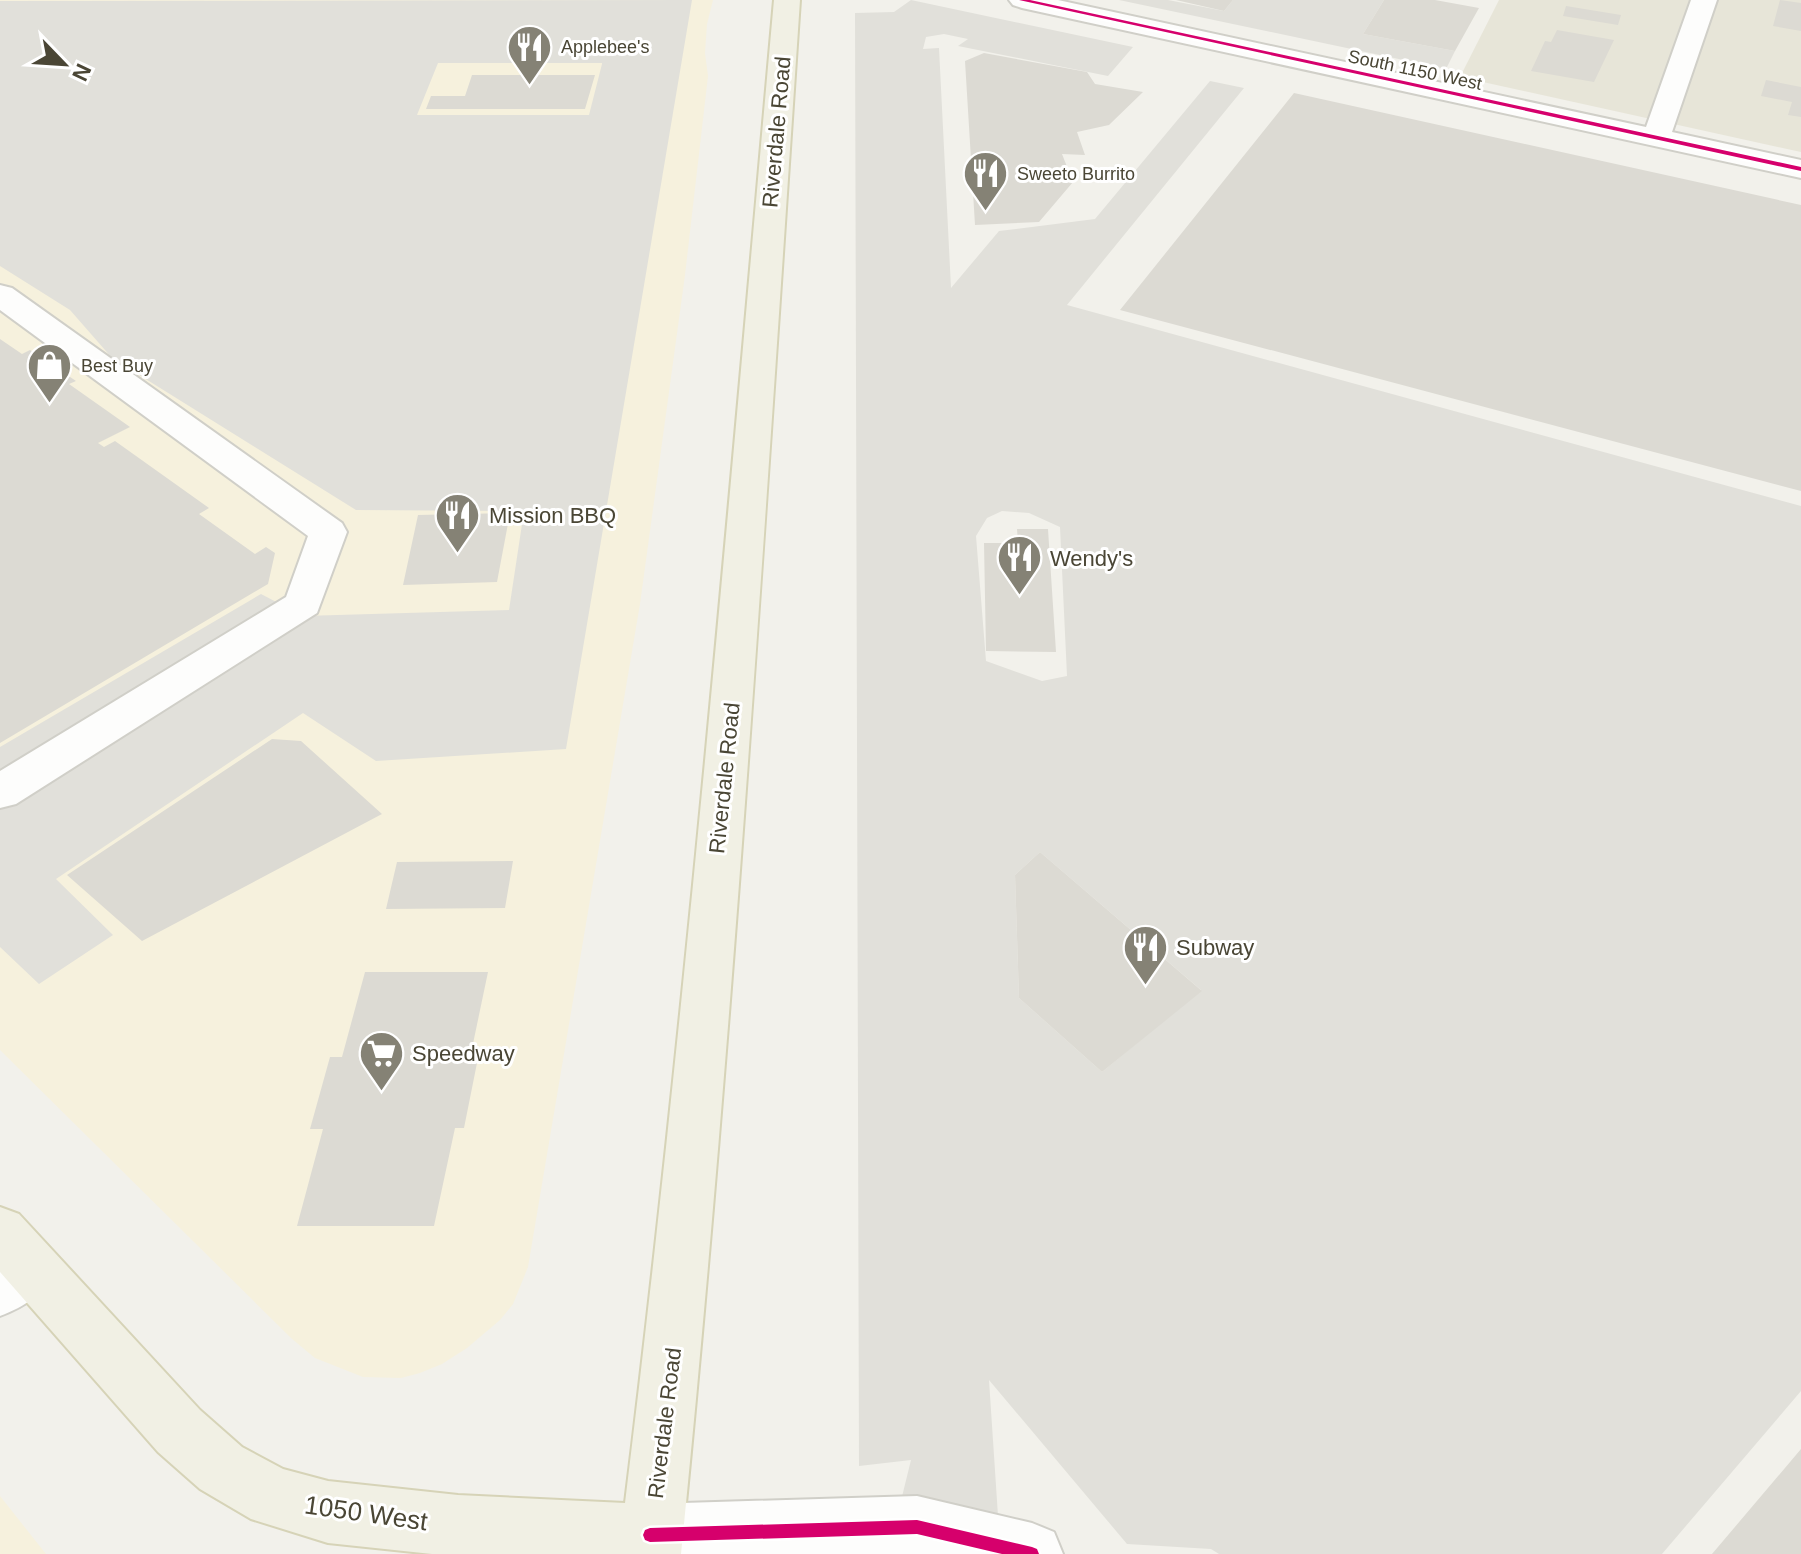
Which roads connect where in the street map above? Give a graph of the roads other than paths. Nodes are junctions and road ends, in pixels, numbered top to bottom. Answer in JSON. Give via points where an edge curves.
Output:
{"nodes":[{"id":1,"x":787,"y":0,"type":"edge"},
{"id":2,"x":1022,"y":0,"type":"edge"},
{"id":3,"x":1704,"y":0,"type":"edge"},
{"id":4,"x":1656,"y":138,"type":"junction"},
{"id":5,"x":1801,"y":169,"type":"edge"},
{"id":6,"x":0,"y":295,"type":"edge"},
{"id":7,"x":0,"y":792,"type":"edge"},
{"id":8,"x":10,"y":1263,"type":"edge"},
{"id":9,"x":650,"y":1544,"type":"edge"},
{"id":10,"x":1032,"y":1554,"type":"edge"}],
"edges":[{"from":1,"to":9,"type":"main road","name":"Riverdale Road","via":[[729,734],[678,1305]]},
{"from":2,"to":4,"type":"street","name":"South 1150 West"},
{"from":3,"to":4,"type":"street"},
{"from":4,"to":5,"type":"street","name":"South 1150 West"},
{"from":6,"to":7,"type":"street","via":[[328,532],[303,604]]},
{"from":8,"to":9,"type":"main road","name":"1050 West","via":[[179,1431],[221,1468],[273,1497],[328,1512]]},
{"from":9,"to":10,"type":"street","via":[[917,1527]]}]}
